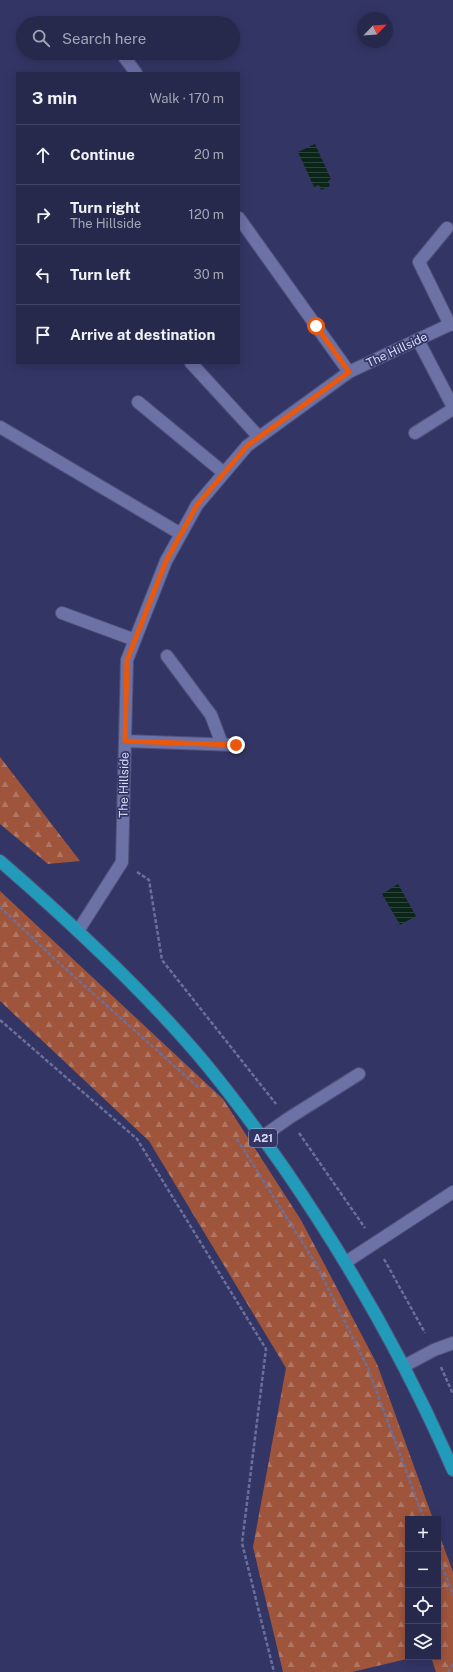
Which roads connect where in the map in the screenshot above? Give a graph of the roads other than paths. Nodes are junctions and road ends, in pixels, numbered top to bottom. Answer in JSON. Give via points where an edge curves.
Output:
{"nodes":[{"id":1,"x":126,"y":60,"type":"edge"},
{"id":2,"x":135,"y":72,"type":"edge"},
{"id":3,"x":240,"y":219,"type":"edge"},
{"id":4,"x":447,"y":228,"type":"dead end"},
{"id":5,"x":451,"y":324,"type":"edge"},
{"id":6,"x":418,"y":340,"type":"junction"},
{"id":7,"x":192,"y":364,"type":"edge"},
{"id":8,"x":349,"y":372,"type":"junction"},
{"id":9,"x":138,"y":402,"type":"dead end"},
{"id":10,"x":453,"y":408,"type":"edge"},
{"id":11,"x":0,"y":427,"type":"edge"},
{"id":12,"x":415,"y":433,"type":"dead end"},
{"id":13,"x":258,"y":437,"type":"junction"},
{"id":14,"x":224,"y":473,"type":"junction"},
{"id":15,"x":181,"y":534,"type":"junction"},
{"id":16,"x":62,"y":614,"type":"dead end"},
{"id":17,"x":135,"y":640,"type":"junction"},
{"id":18,"x":167,"y":656,"type":"dead end"},
{"id":19,"x":125,"y":741,"type":"junction"},
{"id":20,"x":222,"y":744,"type":"junction"},
{"id":21,"x":236,"y":745,"type":"dead end"},
{"id":22,"x":0,"y":861,"type":"edge"},
{"id":23,"x":78,"y":931,"type":"junction"},
{"id":24,"x":359,"y":1074,"type":"dead end"},
{"id":25,"x":262,"y":1137,"type":"junction"},
{"id":26,"x":453,"y":1192,"type":"edge"},
{"id":27,"x":346,"y":1262,"type":"junction"},
{"id":28,"x":453,"y":1343,"type":"edge"},
{"id":29,"x":404,"y":1366,"type":"junction"},
{"id":30,"x":453,"y":1470,"type":"edge"}],
"edges":[{"from":1,"to":2,"type":"street"},
{"from":3,"to":8,"type":"street"},
{"from":4,"to":5,"type":"street","via":[[419,262]]},
{"from":5,"to":6,"type":"street","name":"The Hillside"},
{"from":6,"to":8,"type":"street","name":"The Hillside"},
{"from":6,"to":10,"type":"street"},
{"from":7,"to":13,"type":"street"},
{"from":8,"to":13,"type":"street","name":"The Hillside"},
{"from":9,"to":14,"type":"street"},
{"from":10,"to":12,"type":"street"},
{"from":11,"to":15,"type":"street"},
{"from":13,"to":14,"type":"street","name":"The Hillside"},
{"from":14,"to":15,"type":"street","name":"The Hillside","via":[[197,505]]},
{"from":15,"to":17,"type":"street","name":"The Hillside","via":[[166,561]]},
{"from":16,"to":17,"type":"street"},
{"from":17,"to":19,"type":"street","name":"The Hillside","via":[[127,660]]},
{"from":18,"to":20,"type":"street","via":[[211,715]]},
{"from":19,"to":20,"type":"street"},
{"from":19,"to":23,"type":"street","name":"The Hillside","via":[[122,862]]},
{"from":20,"to":21,"type":"street"},
{"from":22,"to":23,"type":"highway","number":"A21"},
{"from":23,"to":25,"type":"highway","number":"A21","via":[[129,979],[194,1050]]},
{"from":24,"to":25,"type":"street"},
{"from":25,"to":27,"type":"highway","number":"A21"},
{"from":26,"to":27,"type":"street"},
{"from":27,"to":29,"type":"highway","number":"A21"},
{"from":28,"to":29,"type":"street"},
{"from":29,"to":30,"type":"highway","number":"A21"}]}
